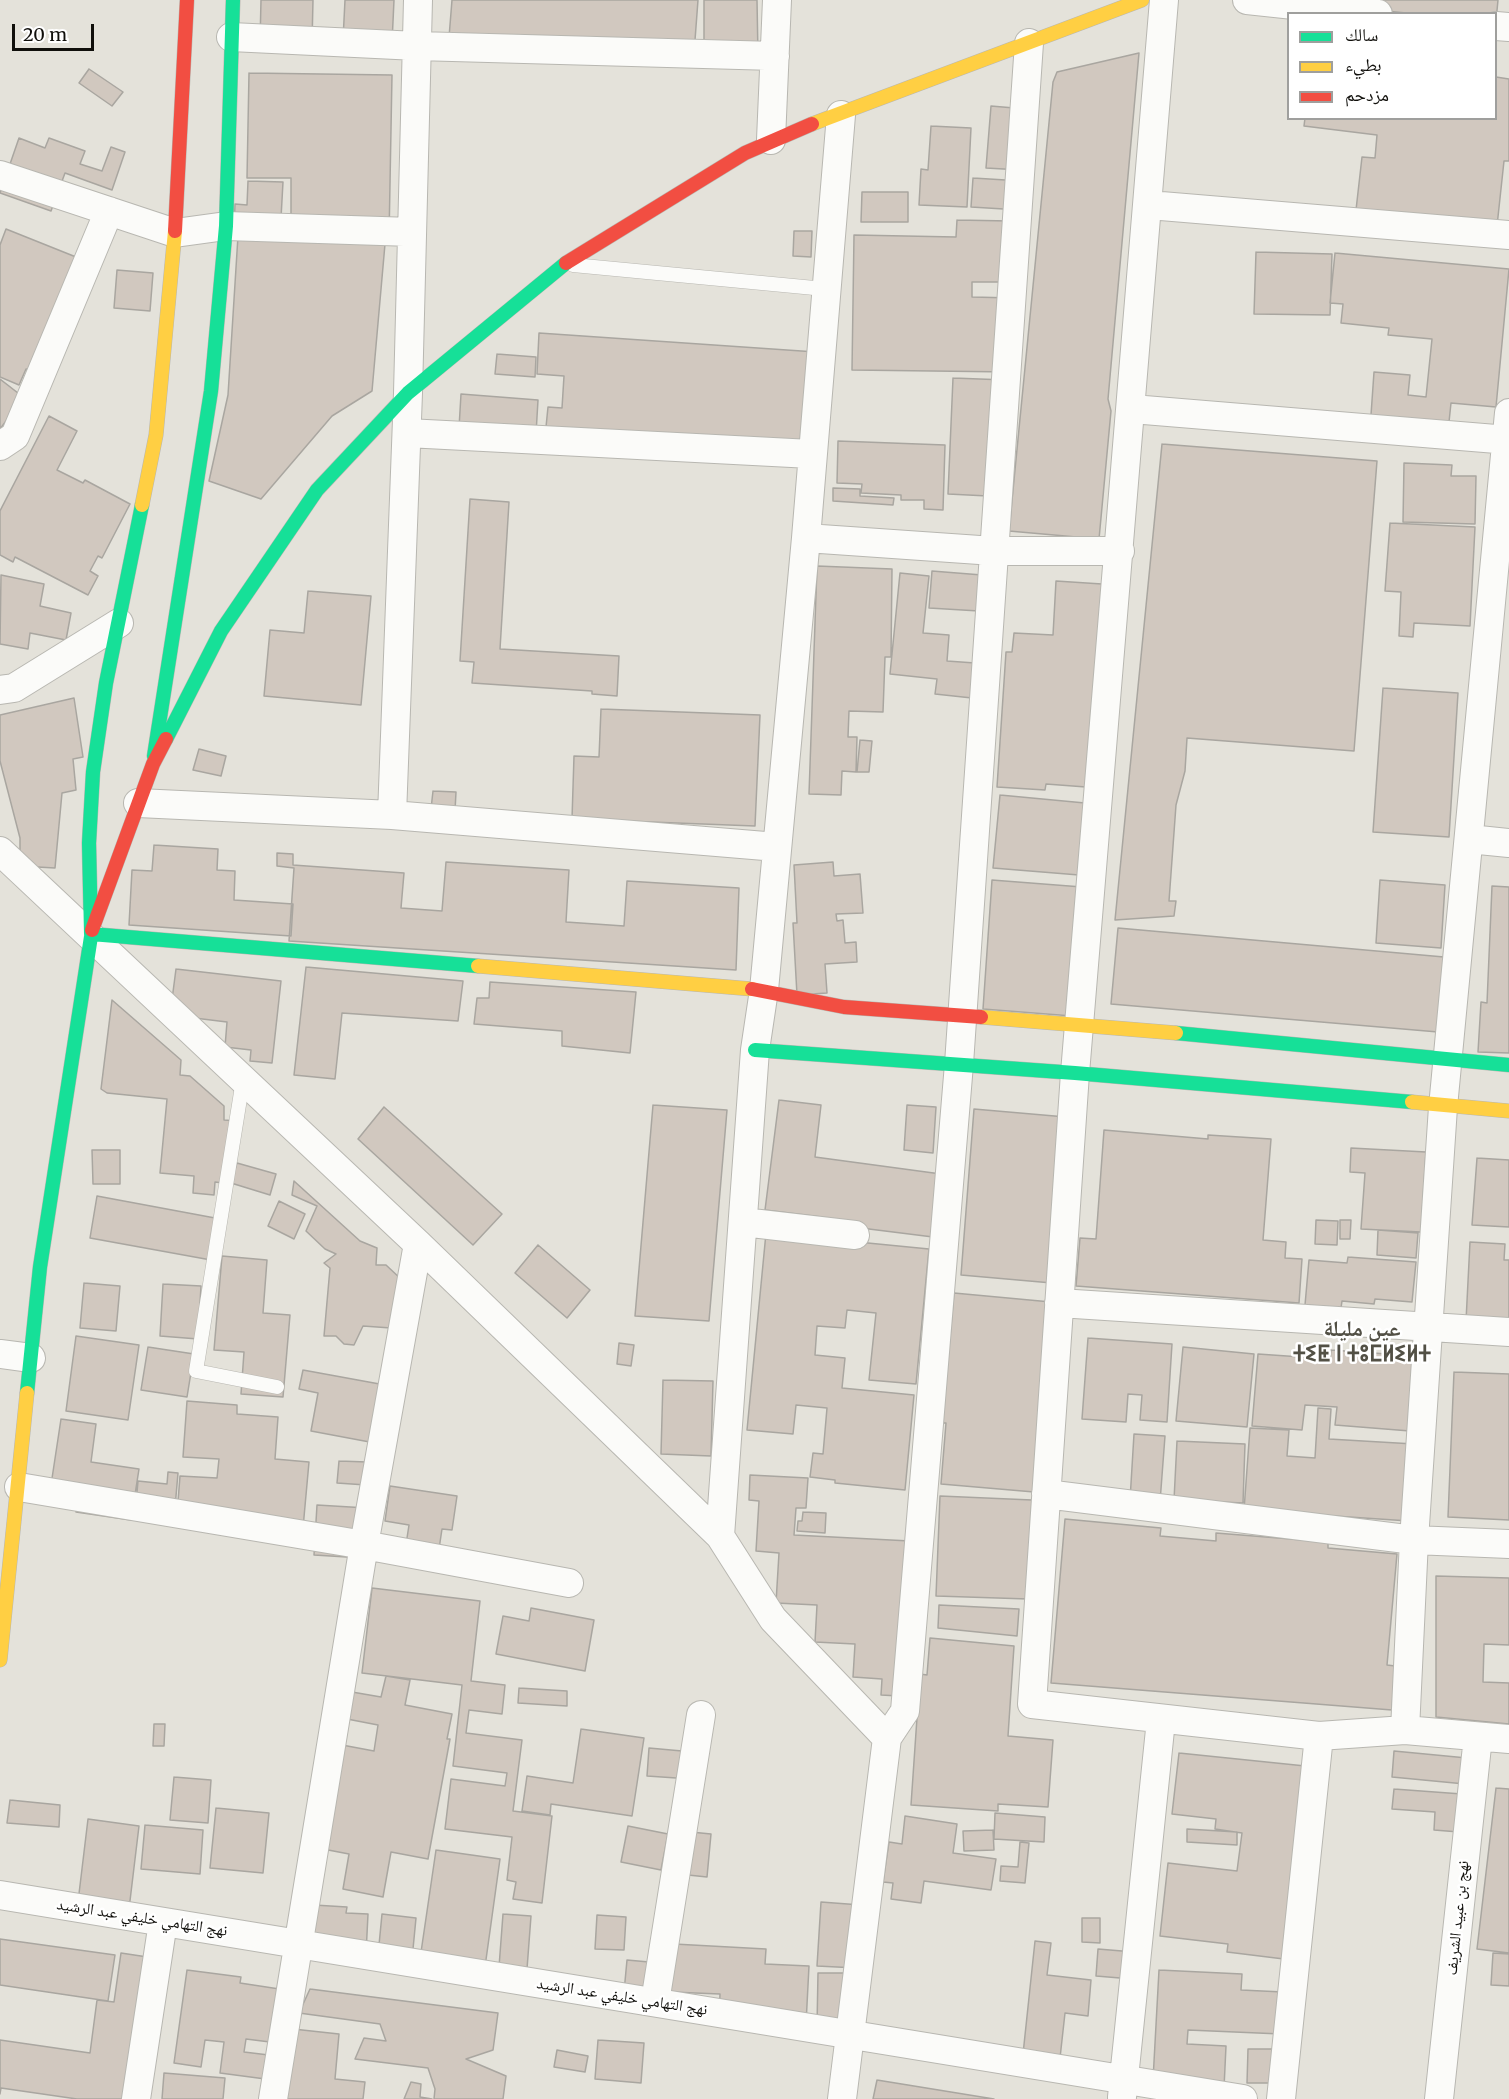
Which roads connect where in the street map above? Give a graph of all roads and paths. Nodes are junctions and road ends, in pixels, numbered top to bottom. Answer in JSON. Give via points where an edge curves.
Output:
{"nodes":[{"id":1,"x":187,"y":0,"type":"edge"},
{"id":2,"x":233,"y":0,"type":"edge"},
{"id":3,"x":418,"y":0,"type":"edge"},
{"id":4,"x":777,"y":0,"type":"edge"},
{"id":5,"x":1142,"y":0,"type":"edge"},
{"id":6,"x":1164,"y":0,"type":"edge"},
{"id":7,"x":1247,"y":0,"type":"edge"},
{"id":8,"x":1359,"y":12,"type":"edge"},
{"id":9,"x":231,"y":37,"type":"junction"},
{"id":10,"x":1029,"y":43,"type":"junction"},
{"id":11,"x":417,"y":46,"type":"junction"},
{"id":12,"x":775,"y":56,"type":"junction"},
{"id":13,"x":841,"y":115,"type":"junction"},
{"id":14,"x":771,"y":140,"type":"junction"},
{"id":15,"x":0,"y":175,"type":"edge"},
{"id":16,"x":1149,"y":205,"type":"junction"},
{"id":17,"x":109,"y":211,"type":"junction"},
{"id":18,"x":226,"y":226,"type":"junction"},
{"id":19,"x":412,"y":232,"type":"junction"},
{"id":20,"x":175,"y":233,"type":"junction"},
{"id":21,"x":1509,"y":235,"type":"edge"},
{"id":22,"x":565,"y":264,"type":"junction"},
{"id":23,"x":825,"y":289,"type":"junction"},
{"id":24,"x":408,"y":393,"type":"junction"},
{"id":25,"x":1132,"y":410,"type":"junction"},
{"id":26,"x":1508,"y":431,"type":"edge"},
{"id":27,"x":407,"y":433,"type":"junction"},
{"id":28,"x":0,"y":446,"type":"edge"},
{"id":29,"x":811,"y":454,"type":"junction"},
{"id":30,"x":806,"y":538,"type":"junction"},
{"id":31,"x":994,"y":550,"type":"junction"},
{"id":32,"x":1120,"y":551,"type":"junction"},
{"id":33,"x":118,"y":623,"type":"junction"},
{"id":34,"x":1498,"y":635,"type":"edge"},
{"id":35,"x":0,"y":690,"type":"edge"},
{"id":36,"x":153,"y":764,"type":"junction"},
{"id":37,"x":138,"y":803,"type":"junction"},
{"id":38,"x":392,"y":815,"type":"junction"},
{"id":39,"x":1468,"y":840,"type":"junction"},
{"id":40,"x":1509,"y":843,"type":"edge"},
{"id":41,"x":777,"y":848,"type":"junction"},
{"id":42,"x":0,"y":851,"type":"edge"},
{"id":43,"x":91,"y":934,"type":"junction"},
{"id":44,"x":764,"y":990,"type":"junction"},
{"id":45,"x":961,"y":1015,"type":"junction"},
{"id":46,"x":1080,"y":1024,"type":"junction"},
{"id":47,"x":755,"y":1050,"type":"junction"},
{"id":48,"x":1449,"y":1061,"type":"junction"},
{"id":49,"x":959,"y":1065,"type":"junction"},
{"id":50,"x":1509,"y":1065,"type":"edge"},
{"id":51,"x":1075,"y":1073,"type":"junction"},
{"id":52,"x":243,"y":1078,"type":"junction"},
{"id":53,"x":1443,"y":1107,"type":"junction"},
{"id":54,"x":1509,"y":1111,"type":"edge"},
{"id":55,"x":743,"y":1222,"type":"junction"},
{"id":56,"x":855,"y":1235,"type":"dead end"},
{"id":57,"x":418,"y":1244,"type":"junction"},
{"id":58,"x":1059,"y":1303,"type":"junction"},
{"id":59,"x":1426,"y":1328,"type":"junction"},
{"id":60,"x":1509,"y":1332,"type":"edge"},
{"id":61,"x":0,"y":1354,"type":"edge"},
{"id":62,"x":31,"y":1358,"type":"junction"},
{"id":63,"x":277,"y":1386,"type":"dead end"},
{"id":64,"x":19,"y":1487,"type":"junction"},
{"id":65,"x":1046,"y":1494,"type":"junction"},
{"id":66,"x":720,"y":1536,"type":"junction"},
{"id":67,"x":1414,"y":1540,"type":"junction"},
{"id":68,"x":1509,"y":1544,"type":"edge"},
{"id":69,"x":364,"y":1545,"type":"junction"},
{"id":70,"x":569,"y":1583,"type":"dead end"},
{"id":71,"x":0,"y":1660,"type":"edge"},
{"id":72,"x":700,"y":1715,"type":"dead end"},
{"id":73,"x":1161,"y":1720,"type":"junction"},
{"id":74,"x":1405,"y":1730,"type":"junction"},
{"id":75,"x":1318,"y":1736,"type":"junction"},
{"id":76,"x":1478,"y":1737,"type":"junction"},
{"id":77,"x":887,"y":1738,"type":"junction"},
{"id":78,"x":1509,"y":1739,"type":"edge"},
{"id":79,"x":0,"y":1895,"type":"edge"},
{"id":80,"x":163,"y":1922,"type":"junction"},
{"id":81,"x":299,"y":1944,"type":"junction"},
{"id":82,"x":655,"y":2002,"type":"junction"},
{"id":83,"x":849,"y":2034,"type":"junction"},
{"id":84,"x":1124,"y":2089,"type":"edge"},
{"id":85,"x":136,"y":2099,"type":"edge"},
{"id":86,"x":273,"y":2099,"type":"edge"},
{"id":87,"x":842,"y":2099,"type":"edge"},
{"id":88,"x":1243,"y":2099,"type":"edge"},
{"id":89,"x":1281,"y":2099,"type":"edge"},
{"id":90,"x":1439,"y":2099,"type":"edge"}],
"edges":[{"from":1,"to":20,"type":"street"},
{"from":2,"to":9,"type":"street"},
{"from":3,"to":11,"type":"street"},
{"from":4,"to":12,"type":"street"},
{"from":5,"to":10,"type":"street"},
{"from":6,"to":16,"type":"street"},
{"from":7,"to":8,"type":"street"},
{"from":9,"to":11,"type":"street"},
{"from":9,"to":18,"type":"street"},
{"from":10,"to":13,"type":"street"},
{"from":10,"to":31,"type":"street"},
{"from":11,"to":12,"type":"street"},
{"from":11,"to":19,"type":"street"},
{"from":12,"to":14,"type":"street"},
{"from":13,"to":14,"type":"street"},
{"from":13,"to":23,"type":"street"},
{"from":14,"to":22,"type":"street"},
{"from":15,"to":17,"type":"street"},
{"from":16,"to":21,"type":"street"},
{"from":16,"to":25,"type":"street"},
{"from":17,"to":20,"type":"street"},
{"from":17,"to":28,"type":"street","via":[[15,436]]},
{"from":18,"to":19,"type":"street"},
{"from":18,"to":20,"type":"street"},
{"from":18,"to":36,"type":"street","via":[[211,391]]},
{"from":19,"to":24,"type":"street"},
{"from":20,"to":33,"type":"street","via":[[156,435]]},
{"from":22,"to":23,"type":"lane"},
{"from":22,"to":24,"type":"street"},
{"from":23,"to":29,"type":"street"},
{"from":24,"to":27,"type":"street"},
{"from":24,"to":36,"type":"street","via":[[317,490],[221,631]]},
{"from":25,"to":26,"type":"street"},
{"from":25,"to":32,"type":"street"},
{"from":26,"to":34,"type":"street"},
{"from":27,"to":29,"type":"street"},
{"from":27,"to":38,"type":"street"},
{"from":29,"to":30,"type":"street"},
{"from":30,"to":31,"type":"street"},
{"from":30,"to":41,"type":"street"},
{"from":31,"to":32,"type":"street"},
{"from":31,"to":45,"type":"street"},
{"from":32,"to":46,"type":"street"},
{"from":33,"to":35,"type":"street","via":[[14,688]]},
{"from":33,"to":43,"type":"street","via":[[93,772],[88,843]]},
{"from":34,"to":39,"type":"street"},
{"from":36,"to":37,"type":"street"},
{"from":37,"to":38,"type":"street"},
{"from":37,"to":43,"type":"street"},
{"from":38,"to":41,"type":"street"},
{"from":39,"to":40,"type":"street"},
{"from":39,"to":48,"type":"street"},
{"from":41,"to":44,"type":"street"},
{"from":42,"to":43,"type":"street"},
{"from":43,"to":44,"type":"street"},
{"from":43,"to":52,"type":"street"},
{"from":43,"to":62,"type":"street","via":[[40,1267]]},
{"from":44,"to":45,"type":"street","via":[[844,1006]]},
{"from":44,"to":47,"type":"street"},
{"from":45,"to":46,"type":"street"},
{"from":45,"to":49,"type":"street"},
{"from":46,"to":48,"type":"street"},
{"from":46,"to":51,"type":"street"},
{"from":47,"to":49,"type":"street"},
{"from":47,"to":55,"type":"street"},
{"from":48,"to":50,"type":"street"},
{"from":48,"to":53,"type":"street"},
{"from":49,"to":51,"type":"street"},
{"from":49,"to":77,"type":"street","via":[[905,1711]]},
{"from":51,"to":53,"type":"street"},
{"from":51,"to":58,"type":"street"},
{"from":52,"to":57,"type":"street"},
{"from":52,"to":63,"type":"lane","via":[[196,1371]]},
{"from":53,"to":54,"type":"street"},
{"from":53,"to":59,"type":"street"},
{"from":55,"to":56,"type":"street"},
{"from":55,"to":66,"type":"street"},
{"from":57,"to":66,"type":"street"},
{"from":57,"to":69,"type":"street"},
{"from":58,"to":59,"type":"street"},
{"from":58,"to":65,"type":"street"},
{"from":59,"to":60,"type":"street"},
{"from":59,"to":67,"type":"street"},
{"from":61,"to":62,"type":"street"},
{"from":62,"to":64,"type":"street"},
{"from":64,"to":69,"type":"street"},
{"from":64,"to":71,"type":"street"},
{"from":65,"to":67,"type":"street"},
{"from":65,"to":73,"type":"street","via":[[1032,1704]]},
{"from":66,"to":77,"type":"street","via":[[773,1619]]},
{"from":67,"to":68,"type":"street"},
{"from":67,"to":74,"type":"street"},
{"from":69,"to":70,"type":"street"},
{"from":69,"to":81,"type":"street"},
{"from":72,"to":82,"type":"street"},
{"from":73,"to":75,"type":"street"},
{"from":73,"to":84,"type":"street"},
{"from":74,"to":75,"type":"street"},
{"from":74,"to":76,"type":"street"},
{"from":75,"to":89,"type":"street"},
{"from":76,"to":78,"type":"street"},
{"from":76,"to":90,"type":"street","name":"نهج بن عبيد الشريف"},
{"from":77,"to":83,"type":"street"},
{"from":79,"to":80,"type":"street","name":"نهج التهامي خليفي عبد الرشيد"},
{"from":80,"to":81,"type":"street","name":"نهج التهامي خليفي عبد الرشيد"},
{"from":80,"to":85,"type":"street"},
{"from":81,"to":82,"type":"street","name":"نهج التهامي خليفي عبد الرشيد"},
{"from":81,"to":86,"type":"street"},
{"from":82,"to":83,"type":"street","name":"نهج التهامي خليفي عبد الرشيد"},
{"from":83,"to":84,"type":"street","name":"نهج التهامي خليفي عبد الرشيد"},
{"from":83,"to":87,"type":"street"},
{"from":84,"to":88,"type":"street","name":"نهج التهامي خليفي عبد الرشيد"}]}
